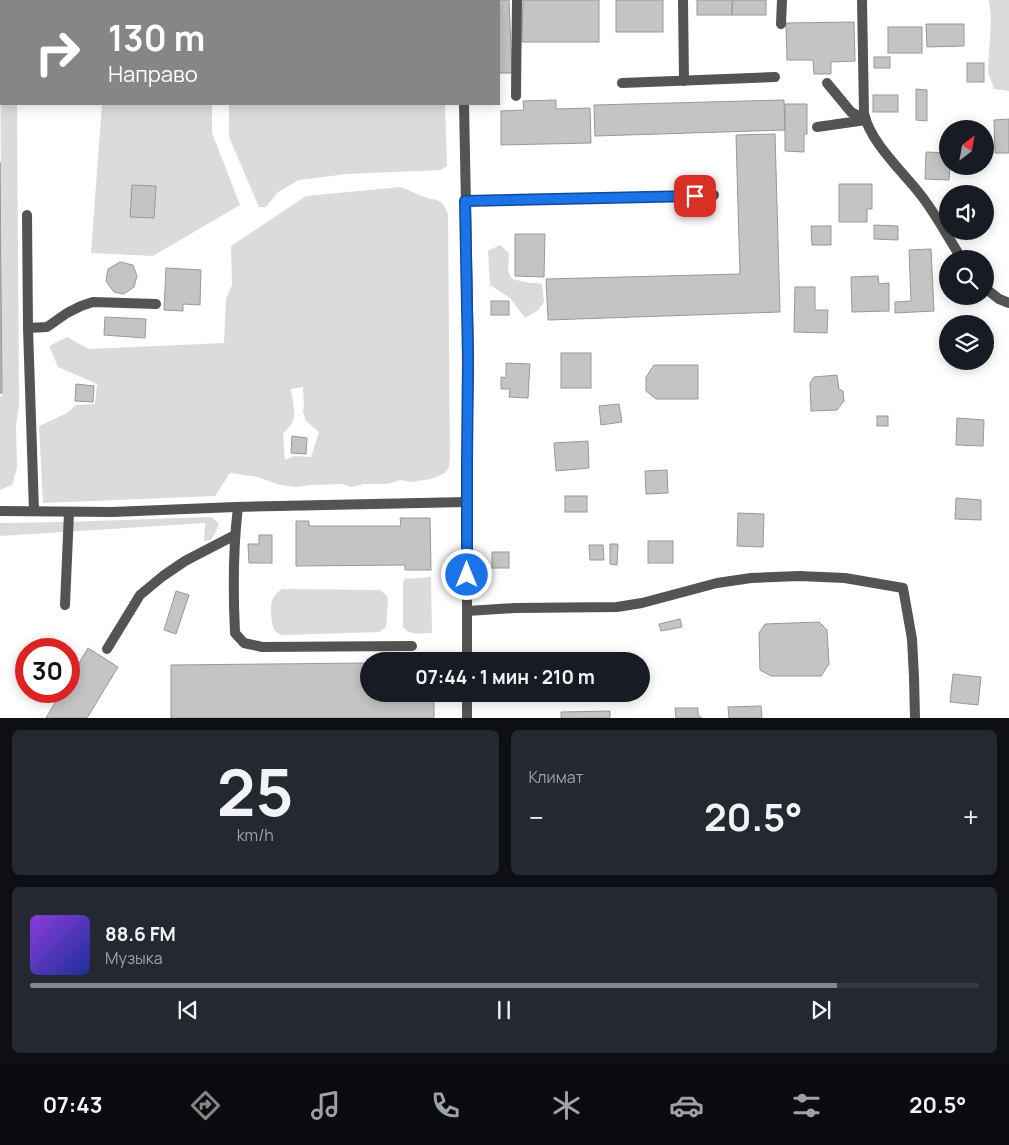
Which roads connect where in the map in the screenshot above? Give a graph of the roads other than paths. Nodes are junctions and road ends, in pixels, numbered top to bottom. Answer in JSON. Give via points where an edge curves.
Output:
{"nodes":[{"id":1,"x":516,"y":0,"type":"edge"},
{"id":2,"x":684,"y":0,"type":"edge"},
{"id":3,"x":782,"y":0,"type":"edge"},
{"id":4,"x":862,"y":0,"type":"edge"},
{"id":5,"x":781,"y":24,"type":"dead end"},
{"id":6,"x":776,"y":77,"type":"dead end"},
{"id":7,"x":684,"y":81,"type":"junction"},
{"id":8,"x":622,"y":83,"type":"dead end"},
{"id":9,"x":827,"y":83,"type":"dead end"},
{"id":10,"x":516,"y":96,"type":"dead end"},
{"id":11,"x":464,"y":105,"type":"edge"},
{"id":12,"x":866,"y":120,"type":"junction"},
{"id":13,"x":817,"y":127,"type":"dead end"},
{"id":14,"x":714,"y":196,"type":"dead end"},
{"id":15,"x":465,"y":201,"type":"junction"},
{"id":16,"x":27,"y":215,"type":"dead end"},
{"id":17,"x":956,"y":250,"type":"edge"},
{"id":18,"x":994,"y":295,"type":"edge"},
{"id":19,"x":1009,"y":303,"type":"edge"},
{"id":20,"x":156,"y":304,"type":"dead end"},
{"id":21,"x":28,"y":328,"type":"junction"},
{"id":22,"x":467,"y":502,"type":"junction"},
{"id":23,"x":238,"y":507,"type":"junction"},
{"id":24,"x":0,"y":511,"type":"edge"},
{"id":25,"x":34,"y":511,"type":"junction"},
{"id":26,"x":68,"y":512,"type":"junction"},
{"id":27,"x":235,"y":535,"type":"junction"},
{"id":28,"x":65,"y":605,"type":"dead end"},
{"id":29,"x":466,"y":611,"type":"junction"},
{"id":30,"x":412,"y":646,"type":"dead end"},
{"id":31,"x":107,"y":649,"type":"dead end"},
{"id":32,"x":467,"y":652,"type":"edge"},
{"id":33,"x":467,"y":702,"type":"edge"},
{"id":34,"x":467,"y":718,"type":"edge"},
{"id":35,"x":915,"y":718,"type":"edge"}],
"edges":[{"from":1,"to":10,"type":"street"},
{"from":2,"to":7,"type":"street"},
{"from":3,"to":5,"type":"street"},
{"from":4,"to":12,"type":"street"},
{"from":6,"to":7,"type":"street"},
{"from":7,"to":8,"type":"street"},
{"from":9,"to":12,"type":"street","via":[[852,112]]},
{"from":11,"to":15,"type":"street"},
{"from":12,"to":13,"type":"street"},
{"from":12,"to":17,"type":"street","via":[[886,154],[921,196]]},
{"from":14,"to":15,"type":"street"},
{"from":15,"to":22,"type":"street"},
{"from":16,"to":21,"type":"street"},
{"from":18,"to":19,"type":"street"},
{"from":20,"to":21,"type":"street","via":[[93,302],[67,313],[47,327]]},
{"from":21,"to":25,"type":"street"},
{"from":22,"to":23,"type":"street"},
{"from":22,"to":29,"type":"street"},
{"from":23,"to":26,"type":"street"},
{"from":23,"to":27,"type":"street"},
{"from":24,"to":25,"type":"street"},
{"from":25,"to":26,"type":"street"},
{"from":26,"to":28,"type":"street"},
{"from":27,"to":30,"type":"street","via":[[235,632],[244,643],[262,648]]},
{"from":27,"to":31,"type":"street","via":[[185,561],[140,595]]},
{"from":29,"to":32,"type":"street"},
{"from":29,"to":35,"type":"street","via":[[617,607],[751,578],[845,578],[903,588],[912,639]]},
{"from":33,"to":34,"type":"street"}]}
